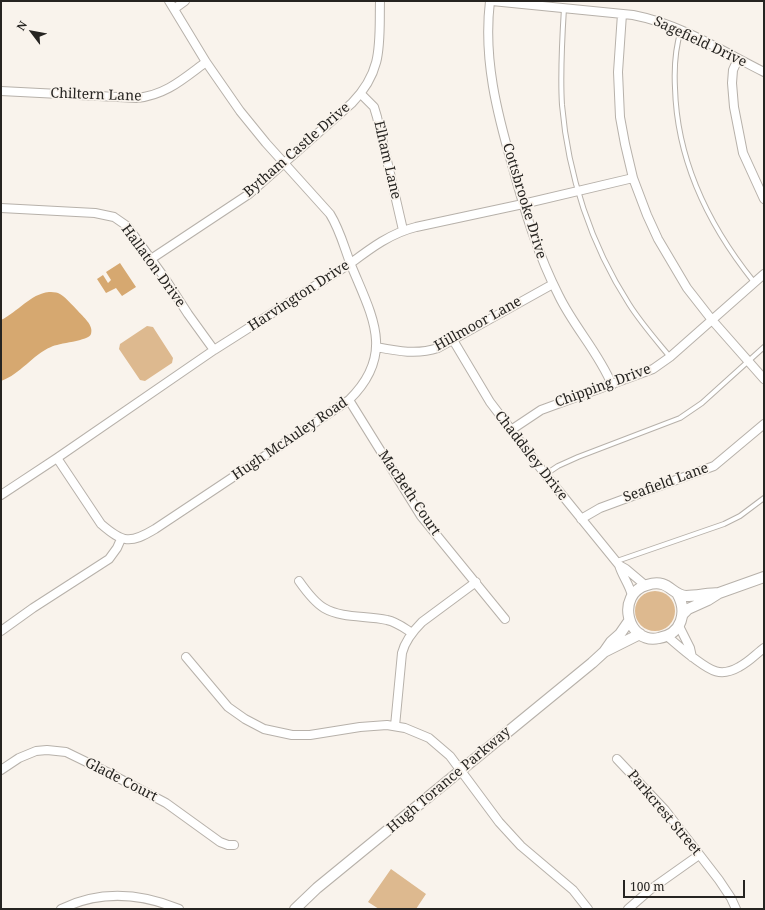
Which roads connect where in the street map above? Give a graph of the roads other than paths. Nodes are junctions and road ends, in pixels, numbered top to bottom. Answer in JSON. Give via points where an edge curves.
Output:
{"nodes":[{"id":1,"x":169,"y":1,"type":"edge"},
{"id":2,"x":185,"y":1,"type":"edge"},
{"id":3,"x":380,"y":1,"type":"edge"},
{"id":4,"x":491,"y":1,"type":"edge"},
{"id":5,"x":564,"y":8,"type":"junction"},
{"id":6,"x":174,"y":9,"type":"junction"},
{"id":7,"x":622,"y":14,"type":"junction"},
{"id":8,"x":681,"y":30,"type":"junction"},
{"id":9,"x":738,"y":59,"type":"junction"},
{"id":10,"x":206,"y":62,"type":"junction"},
{"id":11,"x":764,"y":72,"type":"edge"},
{"id":12,"x":1,"y":91,"type":"edge"},
{"id":13,"x":361,"y":94,"type":"junction"},
{"id":14,"x":284,"y":162,"type":"junction"},
{"id":15,"x":633,"y":178,"type":"junction"},
{"id":16,"x":578,"y":191,"type":"junction"},
{"id":17,"x":764,"y":199,"type":"edge"},
{"id":18,"x":523,"y":204,"type":"junction"},
{"id":19,"x":1,"y":208,"type":"edge"},
{"id":20,"x":403,"y":230,"type":"junction"},
{"id":21,"x":151,"y":259,"type":"junction"},
{"id":22,"x":351,"y":263,"type":"junction"},
{"id":23,"x":764,"y":274,"type":"edge"},
{"id":24,"x":754,"y":282,"type":"junction"},
{"id":25,"x":553,"y":284,"type":"junction"},
{"id":26,"x":712,"y":320,"type":"junction"},
{"id":27,"x":453,"y":340,"type":"junction"},
{"id":28,"x":376,"y":347,"type":"junction"},
{"id":29,"x":764,"y":347,"type":"edge"},
{"id":30,"x":214,"y":350,"type":"junction"},
{"id":31,"x":670,"y":357,"type":"junction"},
{"id":32,"x":748,"y":361,"type":"junction"},
{"id":33,"x":764,"y":379,"type":"edge"},
{"id":34,"x":612,"y":385,"type":"junction"},
{"id":35,"x":349,"y":400,"type":"junction"},
{"id":36,"x":764,"y":424,"type":"edge"},
{"id":37,"x":511,"y":430,"type":"junction"},
{"id":38,"x":57,"y":458,"type":"junction"},
{"id":39,"x":545,"y":474,"type":"junction"},
{"id":40,"x":1,"y":495,"type":"edge"},
{"id":41,"x":764,"y":498,"type":"edge"},
{"id":42,"x":581,"y":519,"type":"junction"},
{"id":43,"x":121,"y":538,"type":"junction"},
{"id":44,"x":618,"y":564,"type":"junction"},
{"id":45,"x":764,"y":577,"type":"edge"},
{"id":46,"x":299,"y":581,"type":"dead end"},
{"id":47,"x":476,"y":582,"type":"junction"},
{"id":48,"x":645,"y":585,"type":"junction"},
{"id":49,"x":677,"y":593,"type":"junction"},
{"id":50,"x":719,"y":593,"type":"junction"},
{"id":51,"x":632,"y":596,"type":"junction"},
{"id":52,"x":683,"y":614,"type":"junction"},
{"id":53,"x":505,"y":618,"type":"dead end"},
{"id":54,"x":630,"y":622,"type":"junction"},
{"id":55,"x":679,"y":626,"type":"junction"},
{"id":56,"x":1,"y":631,"type":"edge"},
{"id":57,"x":412,"y":634,"type":"junction"},
{"id":58,"x":640,"y":634,"type":"junction"},
{"id":59,"x":667,"y":636,"type":"junction"},
{"id":60,"x":764,"y":648,"type":"edge"},
{"id":61,"x":604,"y":652,"type":"junction"},
{"id":62,"x":186,"y":657,"type":"dead end"},
{"id":63,"x":692,"y":657,"type":"junction"},
{"id":64,"x":395,"y":726,"type":"junction"},
{"id":65,"x":617,"y":759,"type":"dead end"},
{"id":66,"x":1,"y":770,"type":"edge"},
{"id":67,"x":461,"y":770,"type":"junction"},
{"id":68,"x":234,"y":845,"type":"dead end"},
{"id":69,"x":699,"y":855,"type":"junction"},
{"id":70,"x":163,"y":906,"type":"edge"},
{"id":71,"x":61,"y":909,"type":"edge"},
{"id":72,"x":179,"y":909,"type":"edge"},
{"id":73,"x":295,"y":909,"type":"edge"},
{"id":74,"x":588,"y":909,"type":"edge"},
{"id":75,"x":628,"y":909,"type":"edge"},
{"id":76,"x":736,"y":909,"type":"edge"}],
"edges":[{"from":1,"to":6,"type":"street","name":"Hugh McAuley Road"},
{"from":2,"to":6,"type":"street"},
{"from":3,"to":13,"type":"street","name":"Bytham Castle Drive","via":[[378,58],[368,85]]},
{"from":4,"to":5,"type":"street","name":"Sagefield Drive"},
{"from":4,"to":18,"type":"street","name":"Cottsbrooke Drive","via":[[488,32],[491,75],[504,138]]},
{"from":5,"to":7,"type":"street","name":"Sagefield Drive"},
{"from":5,"to":16,"type":"lane","via":[[562,104],[570,161]]},
{"from":6,"to":10,"type":"street","name":"Hugh McAuley Road"},
{"from":7,"to":8,"type":"street","name":"Sagefield Drive","via":[[651,18]]},
{"from":7,"to":15,"type":"street","via":[[618,58],[620,117]]},
{"from":8,"to":9,"type":"street","name":"Sagefield Drive"},
{"from":8,"to":24,"type":"lane","via":[[674,74],[675,105],[684,152],[699,195],[712,221]]},
{"from":9,"to":11,"type":"street","name":"Sagefield Drive"},
{"from":9,"to":17,"type":"street","via":[[733,70],[734,107],[743,153]]},
{"from":10,"to":12,"type":"street","name":"Chiltern Lane","via":[[170,88],[150,97]]},
{"from":10,"to":14,"type":"street","name":"Hugh McAuley Road","via":[[240,111]]},
{"from":13,"to":14,"type":"street","name":"Bytham Castle Drive"},
{"from":13,"to":20,"type":"street","name":"Elham Lane","via":[[374,107],[377,116]]},
{"from":14,"to":21,"type":"street","name":"Bytham Castle Drive","via":[[249,194]]},
{"from":14,"to":22,"type":"street","name":"Hugh McAuley Road","via":[[330,214]]},
{"from":15,"to":16,"type":"street","name":"Harvington Drive"},
{"from":15,"to":26,"type":"street","via":[[658,239],[687,288]]},
{"from":16,"to":18,"type":"street","name":"Harvington Drive"},
{"from":16,"to":31,"type":"lane","via":[[590,226],[629,304]]},
{"from":18,"to":20,"type":"street","name":"Harvington Drive"},
{"from":18,"to":25,"type":"street","name":"Cottsbrooke Drive"},
{"from":19,"to":21,"type":"street","name":"Hallaton Drive","via":[[80,212],[114,217],[127,226]]},
{"from":20,"to":22,"type":"street","name":"Harvington Drive","via":[[372,247]]},
{"from":21,"to":30,"type":"street","name":"Hallaton Drive"},
{"from":22,"to":28,"type":"street","name":"Hugh McAuley Road","via":[[375,328]]},
{"from":22,"to":30,"type":"street","name":"Harvington Drive"},
{"from":23,"to":24,"type":"street","name":"Chipping Drive"},
{"from":24,"to":26,"type":"street","name":"Chipping Drive"},
{"from":25,"to":27,"type":"street","name":"Hillmoor Lane"},
{"from":25,"to":34,"type":"street","name":"Cottsbrooke Drive","via":[[567,312],[604,366]]},
{"from":26,"to":31,"type":"street","name":"Chipping Drive"},
{"from":26,"to":32,"type":"street"},
{"from":27,"to":28,"type":"street","name":"Hillmoor Lane","via":[[428,352],[395,351]]},
{"from":27,"to":37,"type":"street","name":"Chaddsley Drive","via":[[490,402]]},
{"from":28,"to":35,"type":"street","name":"Hugh McAuley Road","via":[[367,378]]},
{"from":29,"to":32,"type":"lane"},
{"from":30,"to":38,"type":"street","name":"Harvington Drive"},
{"from":31,"to":34,"type":"street","name":"Chipping Drive","via":[[653,370]]},
{"from":32,"to":33,"type":"street"},
{"from":32,"to":39,"type":"lane","via":[[702,403],[680,418],[578,456]]},
{"from":34,"to":37,"type":"street","name":"Chipping Drive","via":[[541,410]]},
{"from":35,"to":43,"type":"street","name":"Hugh McAuley Road","via":[[148,532],[133,540]]},
{"from":35,"to":47,"type":"street","name":"MacBeth Court","via":[[421,516]]},
{"from":36,"to":42,"type":"street","name":"Seafield Lane","via":[[714,466],[600,508]]},
{"from":37,"to":39,"type":"street","name":"Chaddsley Drive"},
{"from":38,"to":40,"type":"street","name":"Harvington Drive"},
{"from":38,"to":43,"type":"street","via":[[101,524]]},
{"from":39,"to":42,"type":"street","name":"Chaddsley Drive"},
{"from":41,"to":44,"type":"lane","via":[[740,516],[724,524]]},
{"from":42,"to":44,"type":"street","name":"Chaddsley Drive"},
{"from":43,"to":56,"type":"street","via":[[108,559]]},
{"from":44,"to":48,"type":"street","name":"Chaddsley Drive"},
{"from":44,"to":51,"type":"street","name":"Chaddsley Drive"},
{"from":45,"to":50,"type":"street"},
{"from":46,"to":57,"type":"street","via":[[314,600],[326,609],[336,613],[389,620]]},
{"from":47,"to":53,"type":"street","name":"MacBeth Court"},
{"from":47,"to":57,"type":"street","via":[[431,615]]},
{"from":48,"to":49,"type":"street","via":[[662,584]]},
{"from":48,"to":51,"type":"street"},
{"from":49,"to":50,"type":"street","via":[[685,596]]},
{"from":49,"to":52,"type":"street","via":[[683,606]]},
{"from":50,"to":52,"type":"street"},
{"from":51,"to":54,"type":"street","via":[[628,609]]},
{"from":52,"to":55,"type":"street"},
{"from":54,"to":58,"type":"street"},
{"from":54,"to":61,"type":"street","name":"Hugh Torance Parkway"},
{"from":55,"to":59,"type":"street"},
{"from":55,"to":63,"type":"street"},
{"from":57,"to":64,"type":"street","via":[[402,653]]},
{"from":58,"to":59,"type":"street","via":[[653,638]]},
{"from":58,"to":61,"type":"street","name":"Hugh Torance Parkway"},
{"from":59,"to":63,"type":"street"},
{"from":60,"to":63,"type":"street","via":[[746,663],[726,672],[708,668]]},
{"from":61,"to":67,"type":"street","name":"Hugh Torance Parkway"},
{"from":62,"to":64,"type":"street","via":[[228,707],[245,720],[264,729],[292,735],[310,735],[372,725]]},
{"from":64,"to":67,"type":"street","via":[[429,738],[450,756]]},
{"from":65,"to":69,"type":"street","name":"Parkcrest Street","via":[[665,810]]},
{"from":66,"to":68,"type":"street","name":"Glade Court","via":[[36,751],[66,752],[166,803],[220,842]]},
{"from":67,"to":73,"type":"street","name":"Hugh Torance Parkway"},
{"from":67,"to":74,"type":"street","via":[[499,822],[521,846],[573,890]]},
{"from":69,"to":75,"type":"street"},
{"from":69,"to":76,"type":"street","name":"Parkcrest Street","via":[[731,898]]},
{"from":70,"to":71,"type":"street","via":[[138,897],[113,896],[81,901]]},
{"from":70,"to":72,"type":"street"}]}
